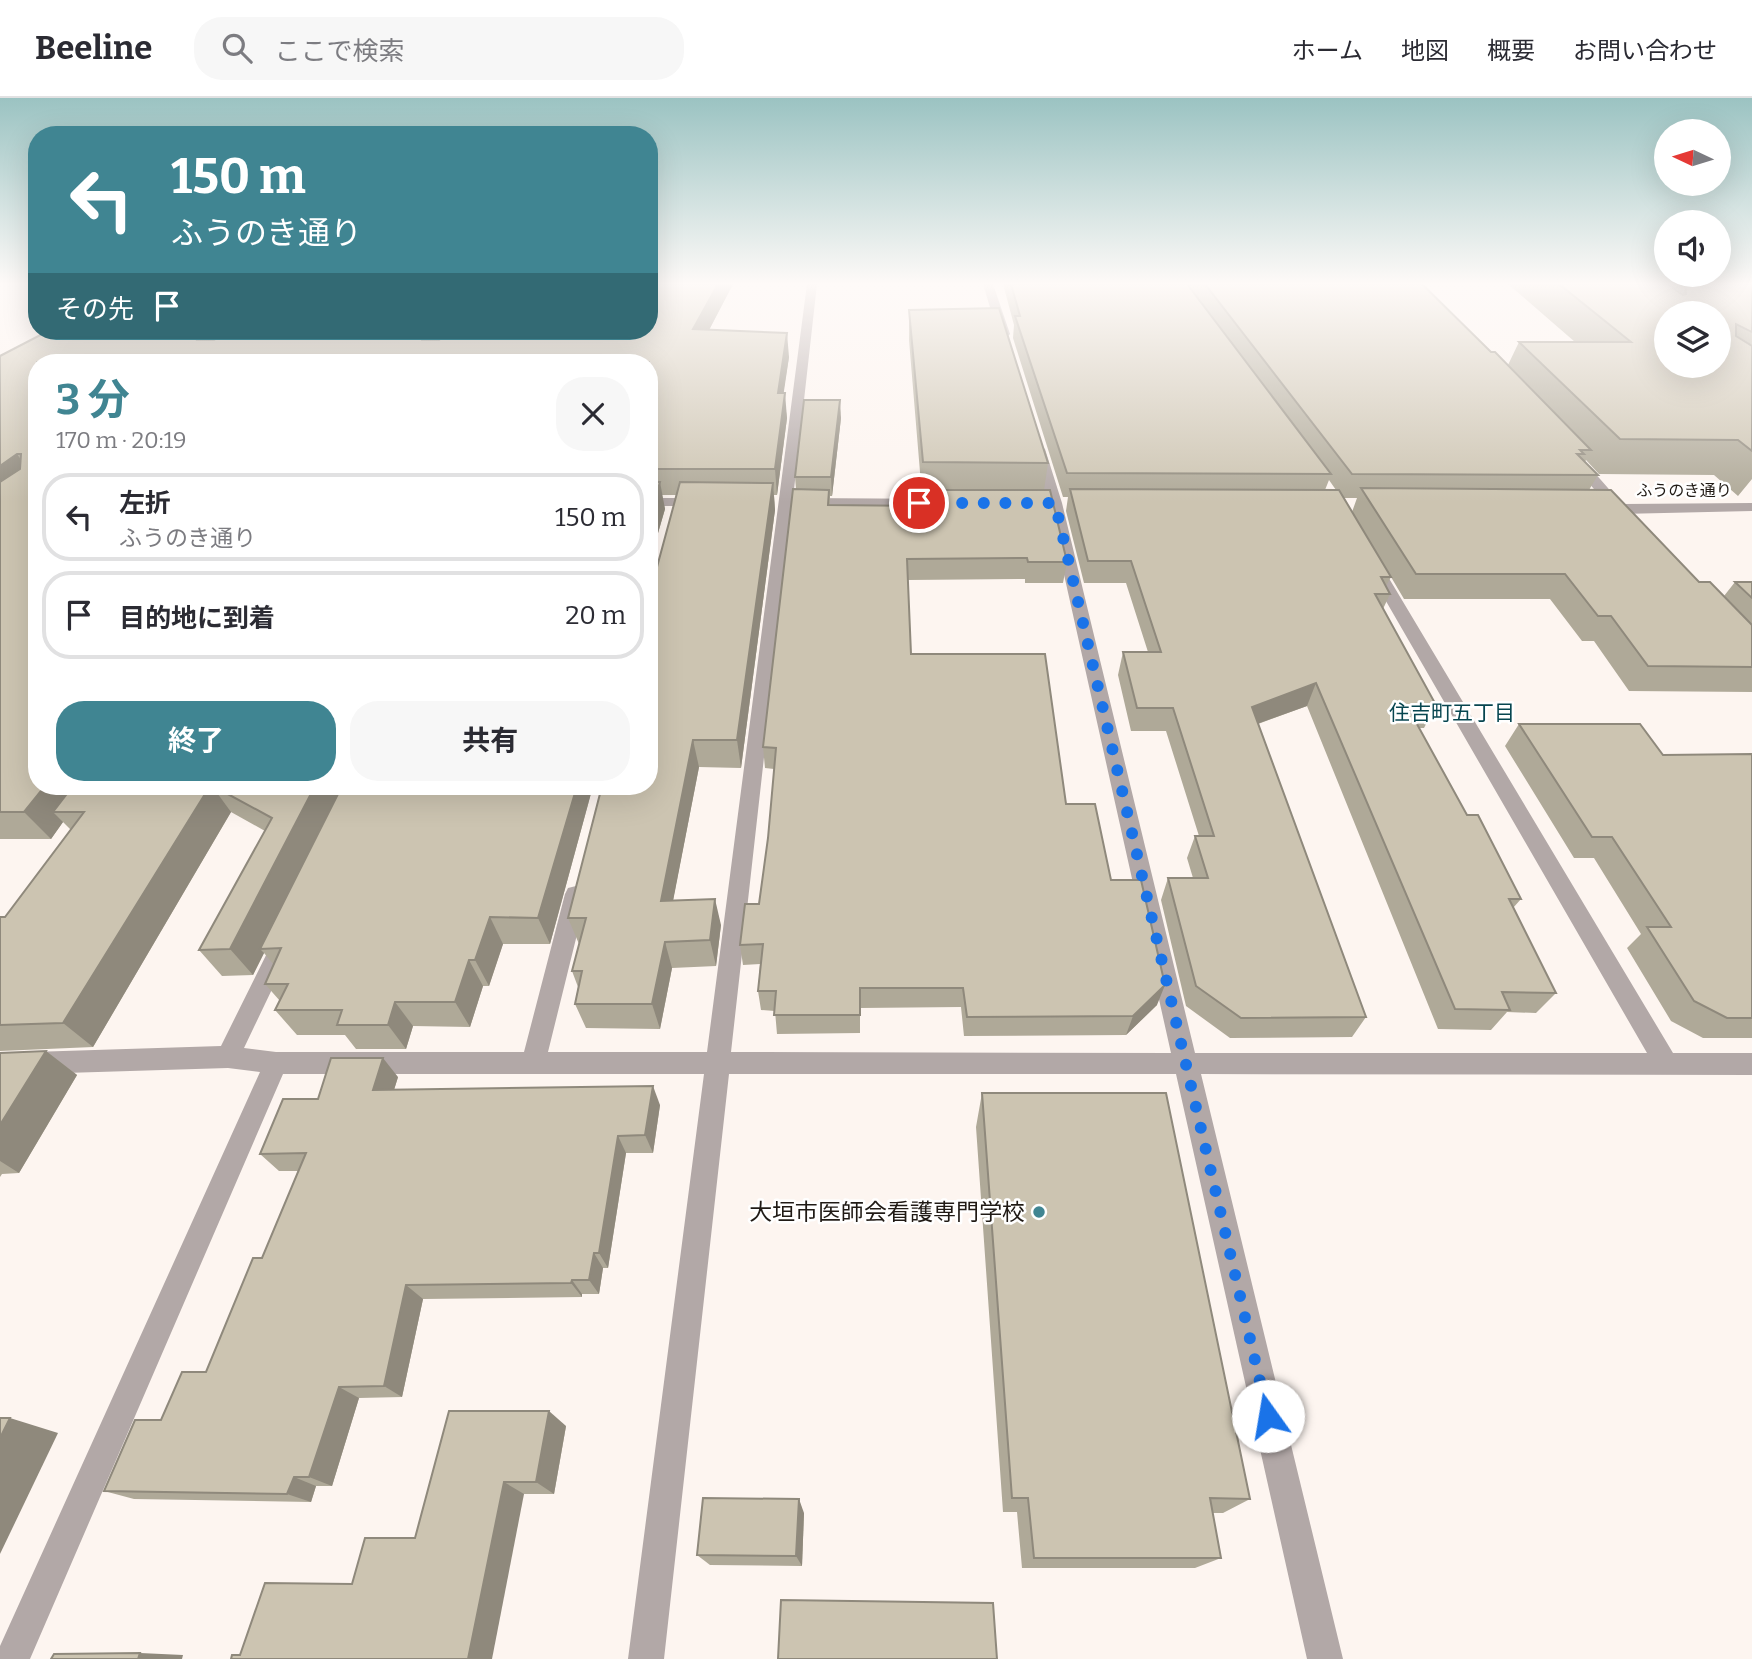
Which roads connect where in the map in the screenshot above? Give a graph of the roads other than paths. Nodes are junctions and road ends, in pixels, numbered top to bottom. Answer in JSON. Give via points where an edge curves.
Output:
{"nodes":[{"id":1,"x":800,"y":357,"type":"edge"},
{"id":2,"x":1035,"y":436,"type":"edge"},
{"id":3,"x":1566,"y":449,"type":"edge"},
{"id":4,"x":658,"y":502,"type":"edge"},
{"id":5,"x":676,"y":502,"type":"junction"},
{"id":6,"x":716,"y":502,"type":"edge"},
{"id":7,"x":777,"y":502,"type":"junction"},
{"id":8,"x":974,"y":503,"type":"edge"},
{"id":9,"x":1752,"y":507,"type":"edge"},
{"id":10,"x":1579,"y":508,"type":"edge"},
{"id":11,"x":1619,"y":508,"type":"junction"},
{"id":12,"x":671,"y":519,"type":"edge"},
{"id":13,"x":1627,"y":525,"type":"edge"},
{"id":14,"x":1369,"y":558,"type":"edge"},
{"id":15,"x":580,"y":878,"type":"edge"},
{"id":16,"x":293,"y":921,"type":"edge"},
{"id":17,"x":228,"y":1056,"type":"junction"},
{"id":18,"x":717,"y":1061,"type":"junction"},
{"id":19,"x":534,"y":1062,"type":"junction"},
{"id":20,"x":276,"y":1063,"type":"junction"},
{"id":21,"x":1666,"y":1063,"type":"junction"},
{"id":22,"x":0,"y":1064,"type":"edge"},
{"id":23,"x":1752,"y":1064,"type":"edge"},
{"id":24,"x":1187,"y":1065,"type":"junction"},
{"id":25,"x":12,"y":1659,"type":"edge"},
{"id":26,"x":646,"y":1659,"type":"edge"},
{"id":27,"x":1325,"y":1659,"type":"edge"}],
"edges":[{"from":1,"to":7,"type":"street"},
{"from":2,"to":24,"type":"street","via":[[1055,503]]},
{"from":3,"to":11,"type":"street"},
{"from":4,"to":5,"type":"street"},
{"from":5,"to":6,"type":"street"},
{"from":5,"to":12,"type":"street"},
{"from":7,"to":8,"type":"street"},
{"from":7,"to":18,"type":"street"},
{"from":9,"to":11,"type":"street","name":"ふうのき通り"},
{"from":10,"to":11,"type":"street","name":"ふうのき通り"},
{"from":11,"to":13,"type":"street"},
{"from":14,"to":21,"type":"street"},
{"from":15,"to":19,"type":"street"},
{"from":16,"to":17,"type":"street"},
{"from":17,"to":20,"type":"street"},
{"from":17,"to":22,"type":"street"},
{"from":18,"to":19,"type":"street"},
{"from":18,"to":24,"type":"street"},
{"from":18,"to":26,"type":"street"},
{"from":19,"to":20,"type":"street"},
{"from":20,"to":25,"type":"street"},
{"from":21,"to":23,"type":"street"},
{"from":21,"to":24,"type":"street"},
{"from":24,"to":27,"type":"street"}]}
